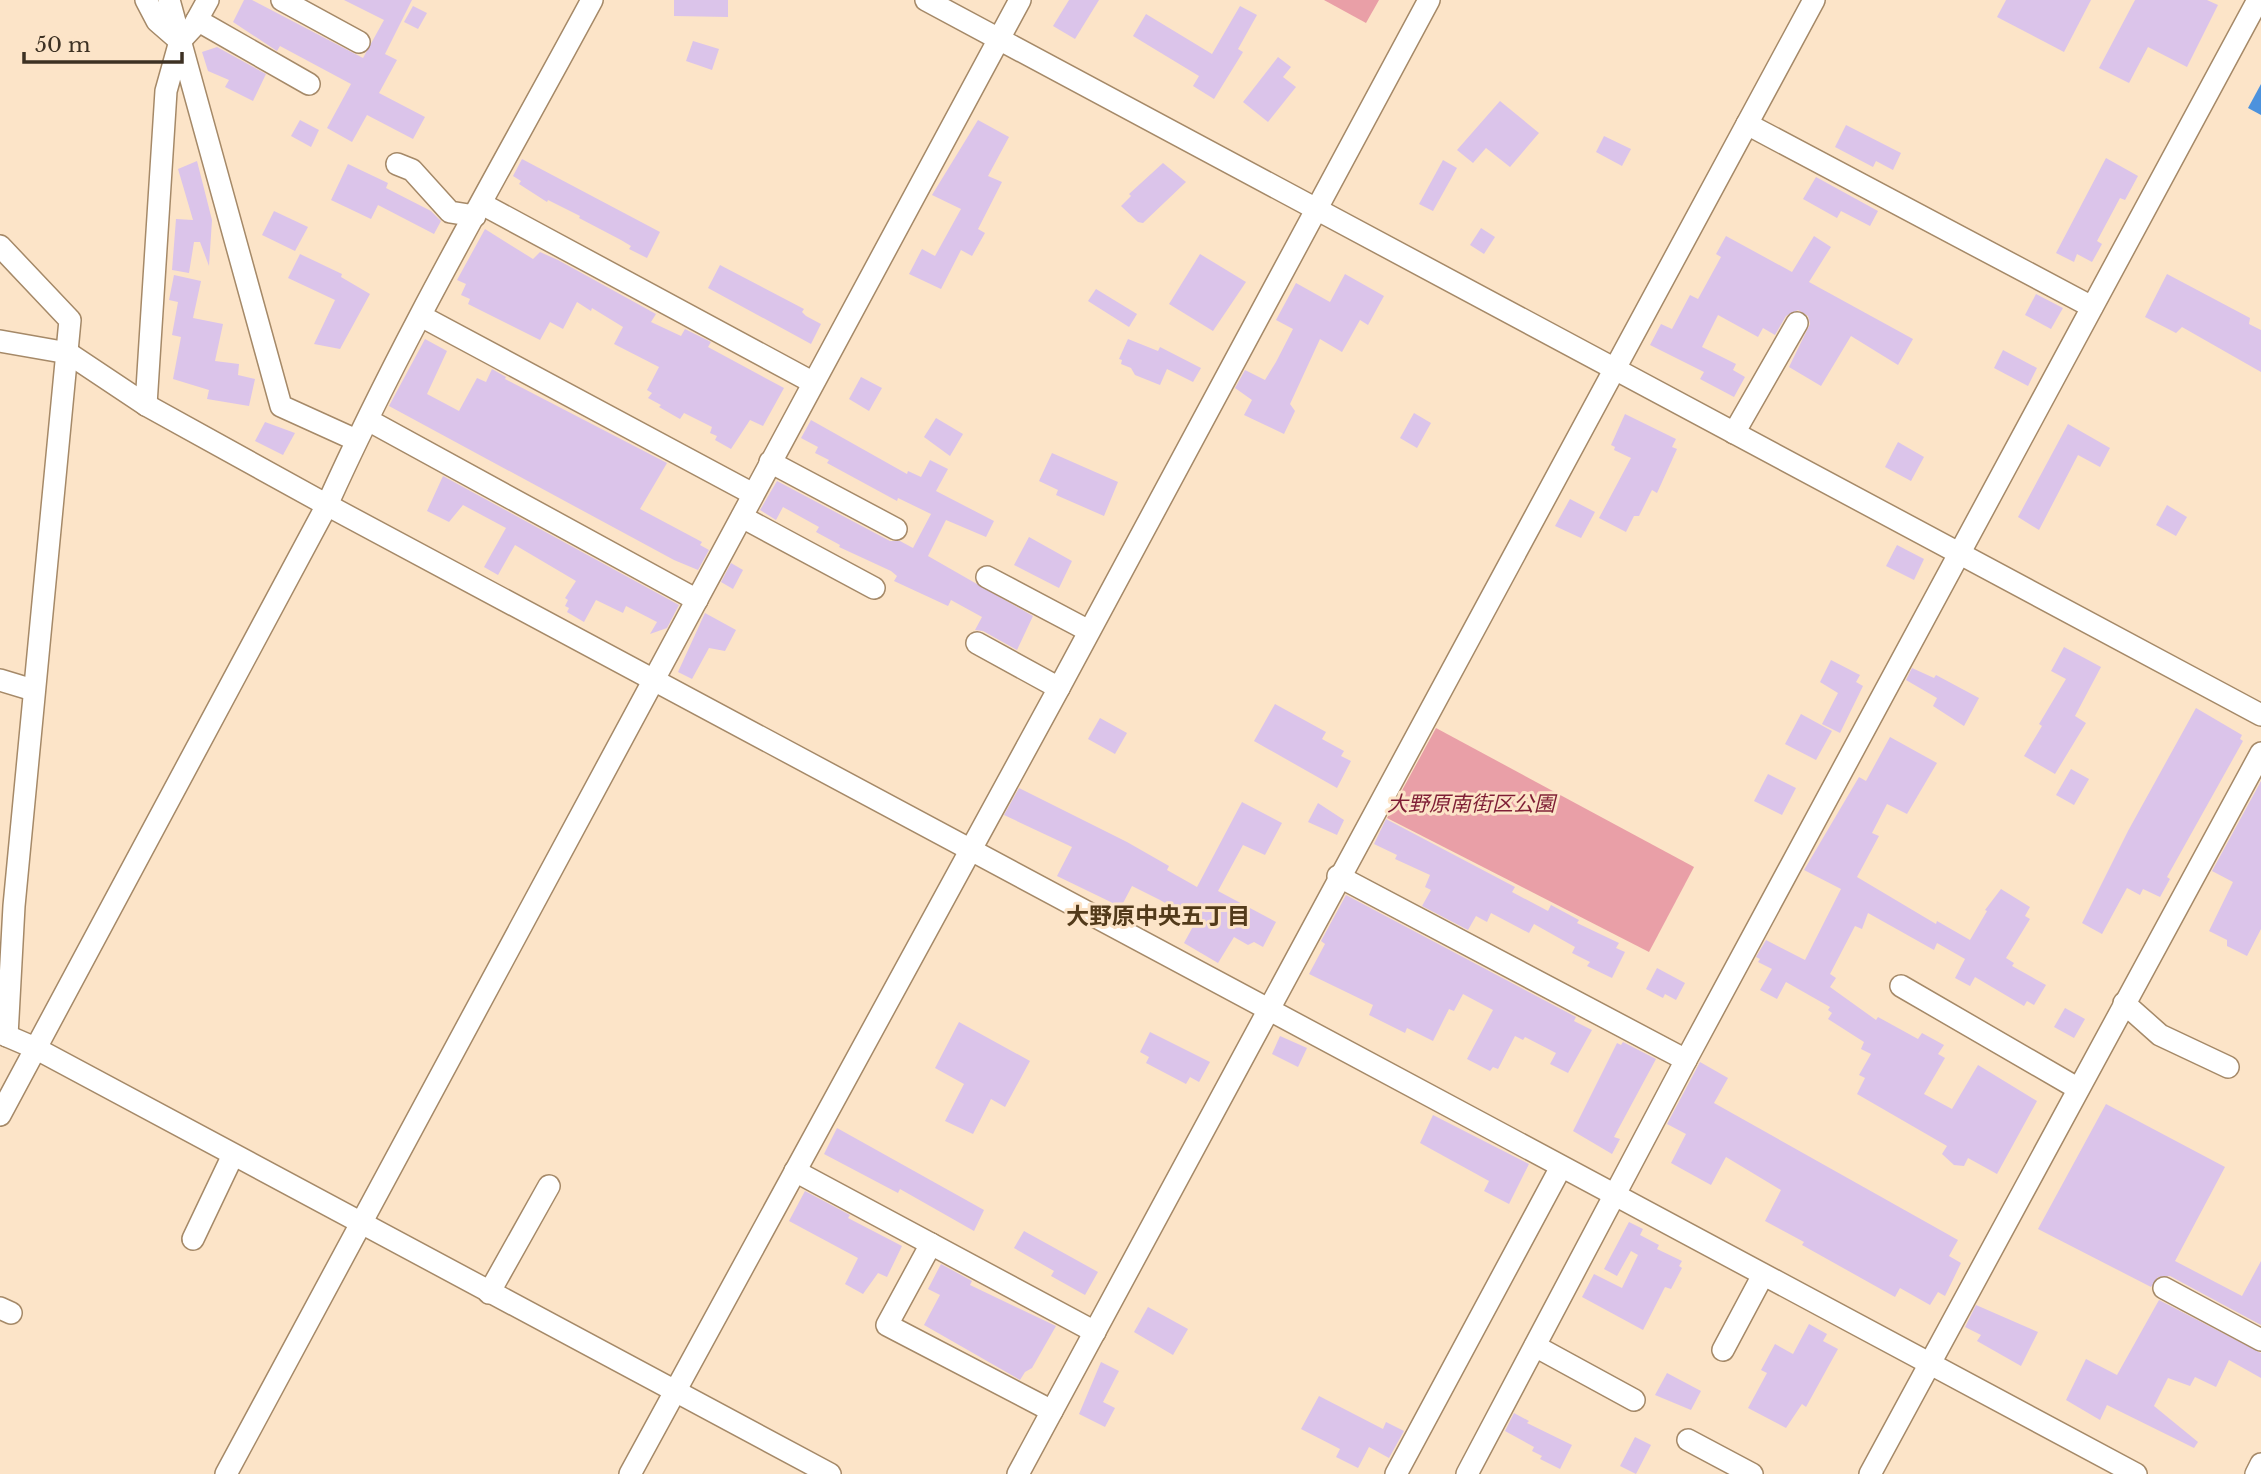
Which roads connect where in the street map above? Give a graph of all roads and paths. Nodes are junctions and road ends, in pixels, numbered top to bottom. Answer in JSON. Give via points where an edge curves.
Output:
{"nodes":[{"id":1,"x":146,"y":0,"type":"edge"},
{"id":2,"x":169,"y":0,"type":"edge"},
{"id":3,"x":208,"y":0,"type":"edge"},
{"id":4,"x":282,"y":0,"type":"edge"},
{"id":5,"x":592,"y":0,"type":"edge"},
{"id":6,"x":926,"y":0,"type":"edge"},
{"id":7,"x":1020,"y":0,"type":"edge"},
{"id":8,"x":1429,"y":0,"type":"edge"},
{"id":9,"x":1814,"y":0,"type":"edge"},
{"id":10,"x":2258,"y":0,"type":"edge"},
{"id":11,"x":197,"y":20,"type":"junction"},
{"id":12,"x":999,"y":39,"type":"junction"},
{"id":13,"x":180,"y":41,"type":"junction"},
{"id":14,"x":359,"y":42,"type":"dead end"},
{"id":15,"x":309,"y":85,"type":"dead end"},
{"id":16,"x":1747,"y":124,"type":"junction"},
{"id":17,"x":397,"y":164,"type":"dead end"},
{"id":18,"x":1316,"y":208,"type":"junction"},
{"id":19,"x":479,"y":210,"type":"junction"},
{"id":20,"x":0,"y":246,"type":"edge"},
{"id":21,"x":2092,"y":307,"type":"junction"},
{"id":22,"x":421,"y":316,"type":"junction"},
{"id":23,"x":1797,"y":323,"type":"dead end"},
{"id":24,"x":0,"y":341,"type":"edge"},
{"id":25,"x":68,"y":353,"type":"junction"},
{"id":26,"x":1615,"y":369,"type":"junction"},
{"id":27,"x":812,"y":382,"type":"junction"},
{"id":28,"x":146,"y":405,"type":"junction"},
{"id":29,"x":368,"y":420,"type":"junction"},
{"id":30,"x":1734,"y":433,"type":"junction"},
{"id":31,"x":356,"y":440,"type":"junction"},
{"id":32,"x":770,"y":462,"type":"junction"},
{"id":33,"x":753,"y":494,"type":"junction"},
{"id":34,"x":327,"y":505,"type":"junction"},
{"id":35,"x":742,"y":517,"type":"junction"},
{"id":36,"x":896,"y":529,"type":"dead end"},
{"id":37,"x":1958,"y":554,"type":"junction"},
{"id":38,"x":988,"y":577,"type":"dead end"},
{"id":39,"x":874,"y":588,"type":"dead end"},
{"id":40,"x":697,"y":600,"type":"junction"},
{"id":41,"x":1089,"y":631,"type":"junction"},
{"id":42,"x":977,"y":643,"type":"dead end"},
{"id":43,"x":655,"y":678,"type":"junction"},
{"id":44,"x":0,"y":680,"type":"edge"},
{"id":45,"x":1059,"y":688,"type":"junction"},
{"id":46,"x":33,"y":690,"type":"junction"},
{"id":47,"x":2261,"y":715,"type":"edge"},
{"id":48,"x":2261,"y":753,"type":"edge"},
{"id":49,"x":970,"y":850,"type":"junction"},
{"id":50,"x":1338,"y":876,"type":"junction"},
{"id":51,"x":7,"y":904,"type":"edge"},
{"id":52,"x":1901,"y":986,"type":"dead end"},
{"id":53,"x":2124,"y":1003,"type":"junction"},
{"id":54,"x":1270,"y":1009,"type":"junction"},
{"id":55,"x":4,"y":1034,"type":"edge"},
{"id":56,"x":35,"y":1048,"type":"junction"},
{"id":57,"x":1686,"y":1060,"type":"junction"},
{"id":58,"x":2228,"y":1066,"type":"dead end"},
{"id":59,"x":2077,"y":1088,"type":"junction"},
{"id":60,"x":0,"y":1115,"type":"edge"},
{"id":61,"x":233,"y":1155,"type":"junction"},
{"id":62,"x":1561,"y":1167,"type":"junction"},
{"id":63,"x":795,"y":1171,"type":"junction"},
{"id":64,"x":549,"y":1186,"type":"dead end"},
{"id":65,"x":1616,"y":1196,"type":"junction"},
{"id":66,"x":361,"y":1224,"type":"junction"},
{"id":67,"x":193,"y":1239,"type":"dead end"},
{"id":68,"x":931,"y":1244,"type":"junction"},
{"id":69,"x":1763,"y":1275,"type":"junction"},
{"id":70,"x":2164,"y":1288,"type":"dead end"},
{"id":71,"x":489,"y":1293,"type":"junction"},
{"id":72,"x":1095,"y":1332,"type":"junction"},
{"id":73,"x":2261,"y":1340,"type":"edge"},
{"id":74,"x":1535,"y":1346,"type":"junction"},
{"id":75,"x":1723,"y":1350,"type":"dead end"},
{"id":76,"x":1930,"y":1364,"type":"junction"},
{"id":77,"x":675,"y":1392,"type":"junction"},
{"id":78,"x":1634,"y":1400,"type":"dead end"},
{"id":79,"x":1052,"y":1411,"type":"junction"},
{"id":80,"x":1688,"y":1440,"type":"dead end"},
{"id":81,"x":2261,"y":1464,"type":"edge"},
{"id":82,"x":226,"y":1474,"type":"edge"},
{"id":83,"x":630,"y":1474,"type":"edge"},
{"id":84,"x":830,"y":1474,"type":"edge"},
{"id":85,"x":1018,"y":1474,"type":"edge"},
{"id":86,"x":1396,"y":1474,"type":"edge"},
{"id":87,"x":1467,"y":1474,"type":"edge"},
{"id":88,"x":1752,"y":1474,"type":"edge"},
{"id":89,"x":1870,"y":1474,"type":"edge"},
{"id":90,"x":2136,"y":1474,"type":"edge"},
{"id":91,"x":2256,"y":1474,"type":"edge"}],
"edges":[{"from":1,"to":13,"type":"street","via":[[156,21]]},
{"from":2,"to":13,"type":"street"},
{"from":3,"to":11,"type":"street"},
{"from":4,"to":14,"type":"street"},
{"from":5,"to":19,"type":"street"},
{"from":6,"to":12,"type":"street"},
{"from":7,"to":12,"type":"street"},
{"from":8,"to":18,"type":"street"},
{"from":9,"to":16,"type":"street"},
{"from":10,"to":21,"type":"street"},
{"from":11,"to":13,"type":"street"},
{"from":11,"to":15,"type":"street"},
{"from":12,"to":18,"type":"street"},
{"from":12,"to":27,"type":"street"},
{"from":13,"to":28,"type":"street","via":[[166,91]]},
{"from":13,"to":31,"type":"street","via":[[281,406]]},
{"from":16,"to":21,"type":"street"},
{"from":16,"to":26,"type":"street"},
{"from":17,"to":19,"type":"street","via":[[412,170],[450,212]]},
{"from":18,"to":26,"type":"street"},
{"from":18,"to":41,"type":"street"},
{"from":19,"to":22,"type":"street"},
{"from":19,"to":27,"type":"street"},
{"from":20,"to":25,"type":"street","via":[[70,320]]},
{"from":21,"to":37,"type":"street"},
{"from":22,"to":29,"type":"street"},
{"from":22,"to":33,"type":"street"},
{"from":23,"to":30,"type":"street"},
{"from":24,"to":25,"type":"street"},
{"from":25,"to":28,"type":"street"},
{"from":25,"to":46,"type":"street"},
{"from":26,"to":30,"type":"street"},
{"from":26,"to":50,"type":"street"},
{"from":27,"to":32,"type":"street"},
{"from":28,"to":34,"type":"street"},
{"from":29,"to":31,"type":"street"},
{"from":29,"to":40,"type":"street"},
{"from":30,"to":37,"type":"street"},
{"from":31,"to":34,"type":"street"},
{"from":32,"to":33,"type":"street"},
{"from":32,"to":36,"type":"street"},
{"from":33,"to":35,"type":"street"},
{"from":34,"to":43,"type":"street"},
{"from":34,"to":56,"type":"street"},
{"from":35,"to":39,"type":"street"},
{"from":35,"to":40,"type":"street"},
{"from":37,"to":47,"type":"street"},
{"from":37,"to":57,"type":"street"},
{"from":38,"to":41,"type":"street"},
{"from":40,"to":43,"type":"street"},
{"from":41,"to":45,"type":"street"},
{"from":42,"to":45,"type":"street"},
{"from":43,"to":49,"type":"street"},
{"from":43,"to":66,"type":"street"},
{"from":44,"to":46,"type":"street"},
{"from":45,"to":49,"type":"street"},
{"from":46,"to":51,"type":"street"},
{"from":48,"to":53,"type":"street"},
{"from":49,"to":54,"type":"street"},
{"from":49,"to":63,"type":"street"},
{"from":50,"to":54,"type":"street"},
{"from":50,"to":57,"type":"street"},
{"from":51,"to":55,"type":"street"},
{"from":52,"to":59,"type":"street"},
{"from":53,"to":58,"type":"street","via":[[2160,1035]]},
{"from":53,"to":59,"type":"street"},
{"from":54,"to":62,"type":"street"},
{"from":54,"to":72,"type":"street"},
{"from":55,"to":56,"type":"street"},
{"from":56,"to":60,"type":"street"},
{"from":56,"to":61,"type":"street"},
{"from":57,"to":65,"type":"street"},
{"from":59,"to":76,"type":"street"},
{"from":61,"to":66,"type":"street"},
{"from":61,"to":67,"type":"street"},
{"from":62,"to":65,"type":"street"},
{"from":62,"to":86,"type":"street"},
{"from":63,"to":68,"type":"street"},
{"from":63,"to":77,"type":"street"},
{"from":64,"to":71,"type":"street"},
{"from":65,"to":69,"type":"street"},
{"from":65,"to":74,"type":"street"},
{"from":66,"to":71,"type":"street"},
{"from":66,"to":82,"type":"street"},
{"from":68,"to":72,"type":"street"},
{"from":68,"to":79,"type":"street","via":[[887,1325]]},
{"from":69,"to":75,"type":"street"},
{"from":69,"to":76,"type":"street"},
{"from":70,"to":73,"type":"street"},
{"from":71,"to":77,"type":"street"},
{"from":72,"to":79,"type":"street"},
{"from":74,"to":78,"type":"street"},
{"from":74,"to":87,"type":"street"},
{"from":76,"to":89,"type":"street"},
{"from":76,"to":90,"type":"street"},
{"from":77,"to":83,"type":"street"},
{"from":77,"to":84,"type":"street"},
{"from":79,"to":85,"type":"street"},
{"from":80,"to":88,"type":"street"},
{"from":81,"to":91,"type":"street"}]}
